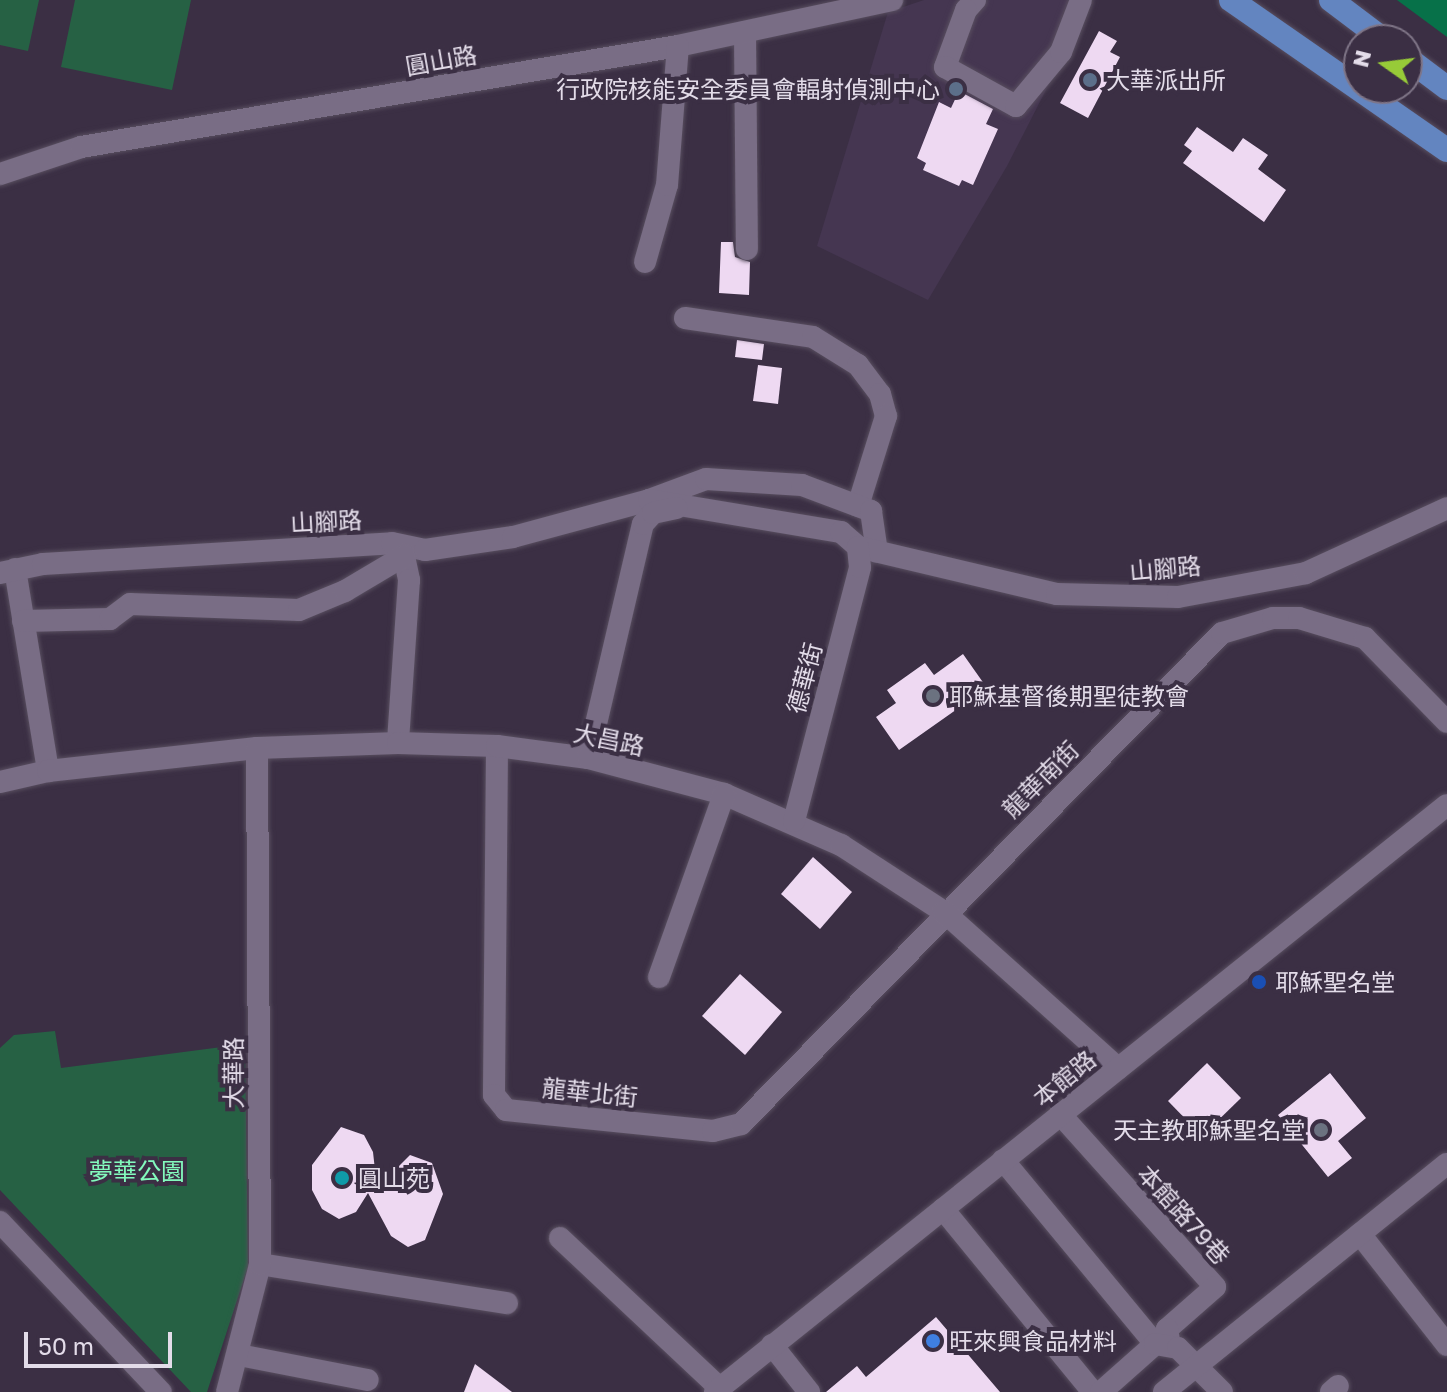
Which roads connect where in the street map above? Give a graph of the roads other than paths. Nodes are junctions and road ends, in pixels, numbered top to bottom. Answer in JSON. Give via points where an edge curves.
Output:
{"nodes":[{"id":1,"x":892,"y":0,"type":"edge"},
{"id":2,"x":975,"y":0,"type":"edge"},
{"id":3,"x":1081,"y":0,"type":"edge"},
{"id":4,"x":1231,"y":0,"type":"edge"},
{"id":5,"x":1331,"y":0,"type":"edge"},
{"id":6,"x":1363,"y":24,"type":"edge"},
{"id":7,"x":745,"y":32,"type":"junction"},
{"id":8,"x":678,"y":46,"type":"junction"},
{"id":9,"x":1423,"y":70,"type":"edge"},
{"id":10,"x":1447,"y":88,"type":"edge"},
{"id":11,"x":1447,"y":150,"type":"edge"},
{"id":12,"x":0,"y":174,"type":"edge"},
{"id":13,"x":747,"y":249,"type":"dead end"},
{"id":14,"x":645,"y":262,"type":"dead end"},
{"id":15,"x":685,"y":318,"type":"dead end"},
{"id":16,"x":649,"y":500,"type":"junction"},
{"id":17,"x":858,"y":506,"type":"junction"},
{"id":18,"x":677,"y":507,"type":"junction"},
{"id":19,"x":1447,"y":508,"type":"edge"},
{"id":20,"x":398,"y":549,"type":"junction"},
{"id":21,"x":868,"y":549,"type":"junction"},
{"id":22,"x":7,"y":571,"type":"edge"},
{"id":23,"x":23,"y":621,"type":"junction"},
{"id":24,"x":1447,"y":722,"type":"edge"},
{"id":25,"x":398,"y":743,"type":"junction"},
{"id":26,"x":497,"y":746,"type":"junction"},
{"id":27,"x":257,"y":748,"type":"junction"},
{"id":28,"x":588,"y":758,"type":"junction"},
{"id":29,"x":48,"y":771,"type":"junction"},
{"id":30,"x":0,"y":782,"type":"edge"},
{"id":31,"x":724,"y":794,"type":"junction"},
{"id":32,"x":1447,"y":805,"type":"edge"},
{"id":33,"x":794,"y":821,"type":"junction"},
{"id":34,"x":944,"y":912,"type":"junction"},
{"id":35,"x":659,"y":977,"type":"dead end"},
{"id":36,"x":1118,"y":1068,"type":"junction"},
{"id":37,"x":1060,"y":1114,"type":"junction"},
{"id":38,"x":1003,"y":1160,"type":"junction"},
{"id":39,"x":1447,"y":1164,"type":"edge"},
{"id":40,"x":943,"y":1209,"type":"junction"},
{"id":41,"x":0,"y":1222,"type":"edge"},
{"id":42,"x":1360,"y":1234,"type":"junction"},
{"id":43,"x":560,"y":1238,"type":"dead end"},
{"id":44,"x":260,"y":1264,"type":"junction"},
{"id":45,"x":507,"y":1303,"type":"dead end"},
{"id":46,"x":772,"y":1345,"type":"junction"},
{"id":47,"x":1163,"y":1345,"type":"junction"},
{"id":48,"x":1447,"y":1345,"type":"edge"},
{"id":49,"x":239,"y":1355,"type":"junction"},
{"id":50,"x":1199,"y":1363,"type":"junction"},
{"id":51,"x":368,"y":1380,"type":"dead end"},
{"id":52,"x":718,"y":1390,"type":"edge"},
{"id":53,"x":161,"y":1392,"type":"edge"},
{"id":54,"x":227,"y":1392,"type":"edge"},
{"id":55,"x":809,"y":1392,"type":"edge"},
{"id":56,"x":1093,"y":1392,"type":"edge"},
{"id":57,"x":1101,"y":1392,"type":"edge"},
{"id":58,"x":1164,"y":1392,"type":"edge"},
{"id":59,"x":1222,"y":1392,"type":"edge"}],
"edges":[{"from":1,"to":7,"type":"street","name":"圓山路"},
{"from":2,"to":3,"type":"street","via":[[945,67],[1016,106],[1061,52]]},
{"from":4,"to":11,"type":"main road"},
{"from":5,"to":6,"type":"main road"},
{"from":7,"to":8,"type":"street","name":"圓山路"},
{"from":7,"to":13,"type":"street"},
{"from":8,"to":12,"type":"street","name":"圓山路","via":[[81,147]]},
{"from":8,"to":14,"type":"street","via":[[667,185]]},
{"from":9,"to":10,"type":"main road"},
{"from":15,"to":17,"type":"street","via":[[813,337],[858,365],[880,394],[886,416]]},
{"from":16,"to":17,"type":"street","name":"山腳路","via":[[706,479],[802,485]]},
{"from":16,"to":18,"type":"street","name":"山腳路"},
{"from":16,"to":20,"type":"street","name":"山腳路","via":[[513,537]]},
{"from":17,"to":21,"type":"street","via":[[871,511]]},
{"from":18,"to":21,"type":"street","name":"山腳路","via":[[841,532]]},
{"from":18,"to":28,"type":"street","via":[[653,513],[643,524]]},
{"from":19,"to":21,"type":"street","name":"山腳路","via":[[1306,573],[1178,597],[1057,594]]},
{"from":20,"to":22,"type":"street","name":"山腳路"},
{"from":20,"to":23,"type":"street","via":[[345,591],[299,610],[130,604],[110,619]]},
{"from":20,"to":25,"type":"street","via":[[409,580]]},
{"from":21,"to":33,"type":"street","name":"德華街"},
{"from":22,"to":23,"type":"street"},
{"from":23,"to":29,"type":"street"},
{"from":24,"to":34,"type":"street","name":"龍華南街","via":[[1365,638],[1299,618],[1273,618],[1222,633]]},
{"from":25,"to":26,"type":"street","name":"大昌路"},
{"from":25,"to":27,"type":"street","name":"大昌路"},
{"from":26,"to":28,"type":"street","name":"大昌路"},
{"from":26,"to":34,"type":"street","name":"龍華北街","via":[[494,1095],[506,1110],[713,1131],[741,1124]]},
{"from":27,"to":29,"type":"street","name":"大昌路"},
{"from":27,"to":44,"type":"street","name":"大華路"},
{"from":28,"to":31,"type":"street","name":"大昌路"},
{"from":29,"to":30,"type":"street","name":"大昌路"},
{"from":31,"to":33,"type":"street","name":"大昌路"},
{"from":31,"to":35,"type":"street"},
{"from":32,"to":36,"type":"street","name":"本館路"},
{"from":33,"to":34,"type":"street","name":"大昌路"},
{"from":34,"to":36,"type":"street","name":"大昌路"},
{"from":36,"to":37,"type":"street","name":"本館路"},
{"from":37,"to":38,"type":"street","name":"本館路"},
{"from":37,"to":47,"type":"street","name":"本館路79巷","via":[[1215,1287],[1167,1329]]},
{"from":38,"to":40,"type":"street","name":"本館路"},
{"from":38,"to":47,"type":"street"},
{"from":39,"to":42,"type":"street"},
{"from":40,"to":46,"type":"street","name":"本館路"},
{"from":40,"to":56,"type":"street"},
{"from":41,"to":53,"type":"street"},
{"from":42,"to":48,"type":"street"},
{"from":42,"to":50,"type":"street"},
{"from":43,"to":52,"type":"street"},
{"from":44,"to":45,"type":"street"},
{"from":44,"to":49,"type":"street","name":"大華路"},
{"from":46,"to":52,"type":"street","name":"本館路"},
{"from":46,"to":55,"type":"street"},
{"from":47,"to":50,"type":"street"},
{"from":47,"to":57,"type":"street"},
{"from":49,"to":51,"type":"street"},
{"from":49,"to":54,"type":"street","name":"大華路"},
{"from":50,"to":58,"type":"street"},
{"from":50,"to":59,"type":"street"}]}
